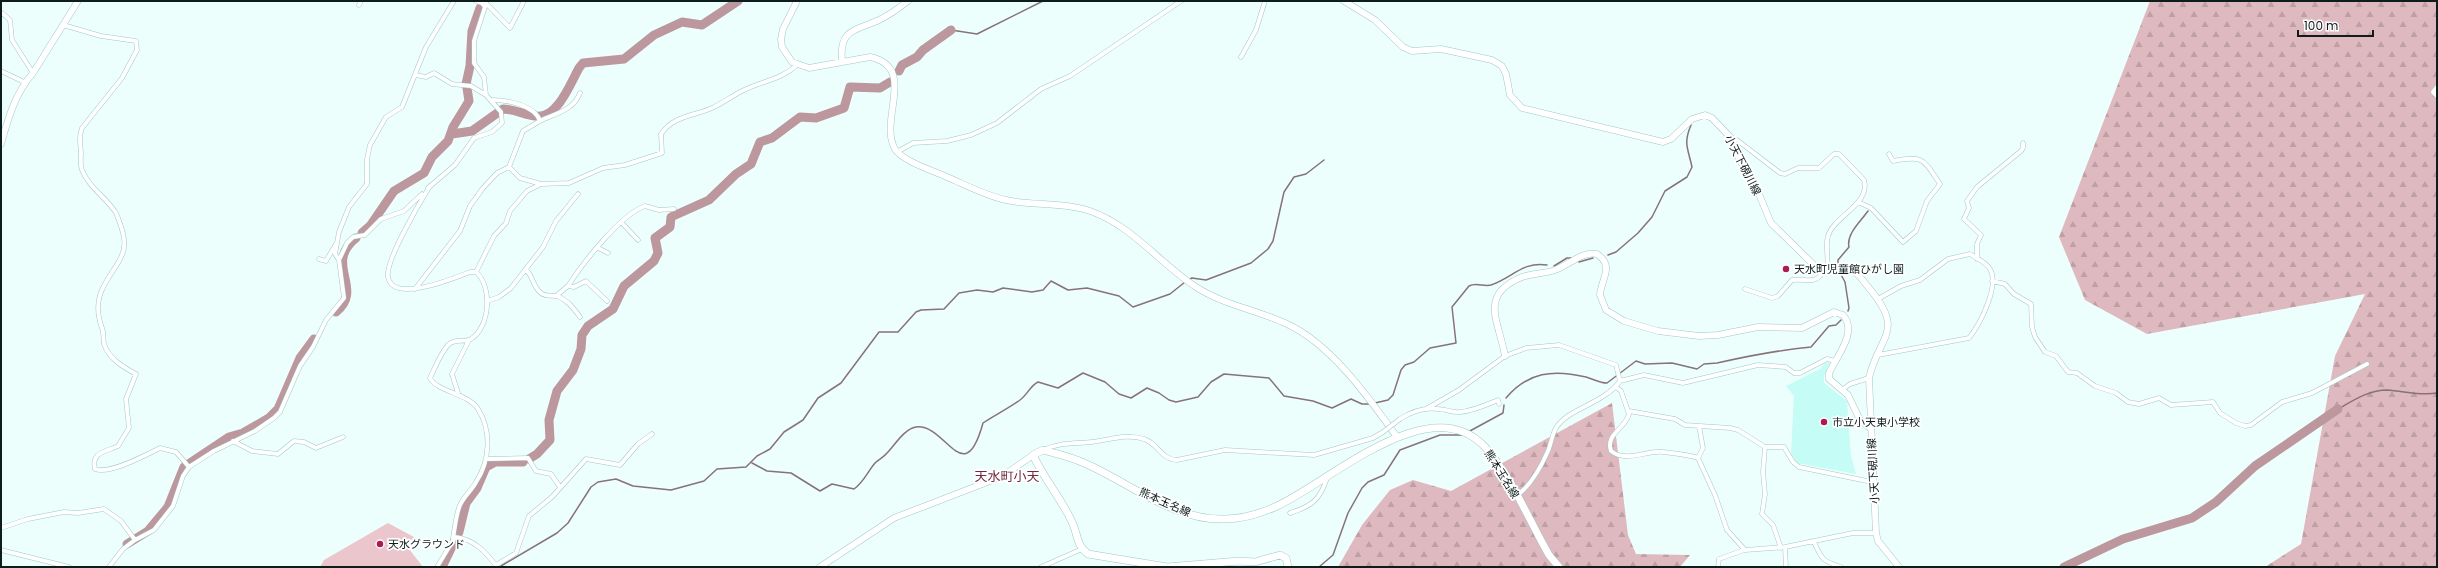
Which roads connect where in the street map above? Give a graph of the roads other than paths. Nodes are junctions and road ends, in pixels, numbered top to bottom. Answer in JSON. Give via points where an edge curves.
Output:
{"nodes":[{"id":1,"x":78,"y":1,"type":"edge"},
{"id":2,"x":454,"y":1,"type":"edge"},
{"id":3,"x":476,"y":1,"type":"edge"},
{"id":4,"x":524,"y":1,"type":"edge"},
{"id":5,"x":797,"y":1,"type":"edge"},
{"id":6,"x":908,"y":1,"type":"edge"},
{"id":7,"x":1181,"y":1,"type":"edge"},
{"id":8,"x":1265,"y":1,"type":"edge"},
{"id":9,"x":1344,"y":1,"type":"edge"},
{"id":10,"x":483,"y":2,"type":"edge"},
{"id":11,"x":1,"y":12,"type":"edge"},
{"id":12,"x":64,"y":25,"type":"junction"},
{"id":13,"x":1241,"y":57,"type":"dead end"},
{"id":14,"x":842,"y":61,"type":"junction"},
{"id":15,"x":797,"y":65,"type":"junction"},
{"id":16,"x":1,"y":71,"type":"edge"},
{"id":17,"x":33,"y":73,"type":"junction"},
{"id":18,"x":416,"y":75,"type":"junction"},
{"id":19,"x":24,"y":82,"type":"junction"},
{"id":20,"x":2437,"y":88,"type":"edge"},
{"id":21,"x":580,"y":93,"type":"dead end"},
{"id":22,"x":486,"y":95,"type":"junction"},
{"id":23,"x":2437,"y":96,"type":"edge"},
{"id":24,"x":492,"y":100,"type":"junction"},
{"id":25,"x":540,"y":118,"type":"junction"},
{"id":26,"x":2,"y":135,"type":"edge"},
{"id":27,"x":1732,"y":139,"type":"junction"},
{"id":28,"x":2023,"y":143,"type":"dead end"},
{"id":29,"x":1,"y":144,"type":"edge"},
{"id":30,"x":897,"y":152,"type":"junction"},
{"id":31,"x":1889,"y":154,"type":"dead end"},
{"id":32,"x":509,"y":168,"type":"junction"},
{"id":33,"x":543,"y":184,"type":"junction"},
{"id":34,"x":430,"y":186,"type":"junction"},
{"id":35,"x":578,"y":194,"type":"dead end"},
{"id":36,"x":1858,"y":202,"type":"junction"},
{"id":37,"x":674,"y":209,"type":"dead end"},
{"id":38,"x":621,"y":222,"type":"junction"},
{"id":39,"x":638,"y":240,"type":"dead end"},
{"id":40,"x":337,"y":242,"type":"junction"},
{"id":41,"x":598,"y":248,"type":"junction"},
{"id":42,"x":608,"y":253,"type":"dead end"},
{"id":43,"x":1977,"y":258,"type":"junction"},
{"id":44,"x":319,"y":259,"type":"dead end"},
{"id":45,"x":339,"y":260,"type":"junction"},
{"id":46,"x":526,"y":270,"type":"junction"},
{"id":47,"x":1826,"y":270,"type":"junction"},
{"id":48,"x":476,"y":272,"type":"junction"},
{"id":49,"x":1992,"y":281,"type":"junction"},
{"id":50,"x":568,"y":286,"type":"junction"},
{"id":51,"x":414,"y":289,"type":"junction"},
{"id":52,"x":1745,"y":289,"type":"dead end"},
{"id":53,"x":556,"y":296,"type":"junction"},
{"id":54,"x":1878,"y":299,"type":"junction"},
{"id":55,"x":487,"y":301,"type":"junction"},
{"id":56,"x":607,"y":301,"type":"dead end"},
{"id":57,"x":580,"y":318,"type":"dead end"},
{"id":58,"x":469,"y":340,"type":"junction"},
{"id":59,"x":1878,"y":355,"type":"junction"},
{"id":60,"x":1505,"y":356,"type":"junction"},
{"id":61,"x":1834,"y":361,"type":"junction"},
{"id":62,"x":2367,"y":364,"type":"dead end"},
{"id":63,"x":1869,"y":378,"type":"junction"},
{"id":64,"x":1620,"y":381,"type":"junction"},
{"id":65,"x":1616,"y":386,"type":"junction"},
{"id":66,"x":1842,"y":390,"type":"junction"},
{"id":67,"x":458,"y":393,"type":"junction"},
{"id":68,"x":1499,"y":404,"type":"dead end"},
{"id":69,"x":1426,"y":409,"type":"junction"},
{"id":70,"x":1629,"y":411,"type":"junction"},
{"id":71,"x":1699,"y":426,"type":"junction"},
{"id":72,"x":1871,"y":429,"type":"junction"},
{"id":73,"x":652,"y":434,"type":"dead end"},
{"id":74,"x":343,"y":437,"type":"dead end"},
{"id":75,"x":1397,"y":437,"type":"junction"},
{"id":76,"x":233,"y":441,"type":"junction"},
{"id":77,"x":1765,"y":447,"type":"junction"},
{"id":78,"x":1043,"y":450,"type":"junction"},
{"id":79,"x":1033,"y":455,"type":"junction"},
{"id":80,"x":1698,"y":458,"type":"junction"},
{"id":81,"x":487,"y":459,"type":"junction"},
{"id":82,"x":189,"y":466,"type":"junction"},
{"id":83,"x":1327,"y":478,"type":"junction"},
{"id":84,"x":1874,"y":480,"type":"junction"},
{"id":85,"x":560,"y":487,"type":"junction"},
{"id":86,"x":1516,"y":496,"type":"junction"},
{"id":87,"x":1290,"y":513,"type":"dead end"},
{"id":88,"x":1,"y":528,"type":"edge"},
{"id":89,"x":1876,"y":533,"type":"junction"},
{"id":90,"x":456,"y":538,"type":"junction"},
{"id":91,"x":134,"y":539,"type":"junction"},
{"id":92,"x":1814,"y":542,"type":"junction"},
{"id":93,"x":1783,"y":547,"type":"junction"},
{"id":94,"x":1082,"y":549,"type":"junction"},
{"id":95,"x":1,"y":550,"type":"edge"},
{"id":96,"x":1744,"y":550,"type":"junction"},
{"id":97,"x":497,"y":566,"type":"edge"},
{"id":98,"x":69,"y":567,"type":"edge"},
{"id":99,"x":109,"y":567,"type":"edge"},
{"id":100,"x":437,"y":567,"type":"edge"},
{"id":101,"x":820,"y":567,"type":"edge"},
{"id":102,"x":1041,"y":567,"type":"edge"},
{"id":103,"x":1288,"y":567,"type":"edge"},
{"id":104,"x":1559,"y":567,"type":"edge"},
{"id":105,"x":1718,"y":567,"type":"edge"},
{"id":106,"x":1786,"y":567,"type":"edge"},
{"id":107,"x":1841,"y":567,"type":"edge"},
{"id":108,"x":1899,"y":567,"type":"edge"}],
"edges":[{"from":1,"to":12,"type":"street"},
{"from":2,"to":18,"type":"street","via":[[426,47]]},
{"from":3,"to":10,"type":"street"},
{"from":4,"to":10,"type":"street","via":[[510,28]]},
{"from":5,"to":15,"type":"street","via":[[783,29],[781,39],[786,56]]},
{"from":6,"to":14,"type":"street","via":[[880,20],[856,29],[846,36],[841,49]]},
{"from":7,"to":30,"type":"street","via":[[1070,76],[1041,89],[997,123],[971,135],[947,141],[913,143]]},
{"from":8,"to":13,"type":"street","via":[[1256,30]]},
{"from":9,"to":27,"type":"street","name":"小天下硯川線","via":[[1375,20],[1403,47],[1412,51],[1441,49],[1492,60],[1502,66],[1510,95],[1522,108],[1663,142],[1671,139],[1692,119],[1705,115],[1712,118]]},
{"from":10,"to":22,"type":"street","via":[[485,7],[474,41],[474,63],[484,77]]},
{"from":11,"to":17,"type":"street","via":[[10,20],[12,40]]},
{"from":12,"to":17,"type":"street"},
{"from":12,"to":82,"type":"street","via":[[101,36],[136,41],[137,50],[122,78],[79,135],[82,170],[96,192],[115,212],[124,238],[124,249],[98,302],[98,322],[103,329],[104,343],[110,355],[116,362],[136,374],[126,399],[129,428],[118,446],[96,456],[95,469],[106,470],[160,448],[176,452]]},
{"from":14,"to":15,"type":"street","via":[[809,68]]},
{"from":14,"to":30,"type":"street","via":[[876,58],[888,65],[893,72],[890,133]]},
{"from":15,"to":33,"type":"street","via":[[777,79],[742,90],[712,108],[688,114],[669,126],[662,134],[662,153],[625,165],[603,168],[569,183]]},
{"from":16,"to":19,"type":"street"},
{"from":17,"to":19,"type":"street"},
{"from":18,"to":22,"type":"street","via":[[426,77],[434,73],[452,84],[471,86]]},
{"from":18,"to":40,"type":"street","via":[[402,107],[386,117],[370,145],[367,184],[349,207]]},
{"from":19,"to":26,"type":"street"},
{"from":20,"to":23,"type":"street","via":[[2434,92]]},
{"from":21,"to":25,"type":"street","via":[[566,110]]},
{"from":22,"to":24,"type":"street"},
{"from":24,"to":25,"type":"street","via":[[524,107]]},
{"from":24,"to":34,"type":"street","via":[[502,117],[499,127],[474,138],[455,165]]},
{"from":25,"to":32,"type":"street","via":[[523,131]]},
{"from":26,"to":29,"type":"street"},
{"from":27,"to":36,"type":"street","via":[[1785,174],[1798,168],[1819,168],[1834,154],[1839,154],[1864,180],[1865,184]]},
{"from":27,"to":47,"type":"street","name":"小天下硯川線","via":[[1740,161],[1751,175],[1772,223],[1809,262]]},
{"from":28,"to":43,"type":"street","via":[[2024,148],[1977,187],[1967,201],[1969,208],[1964,219],[1981,235],[1977,244]]},
{"from":30,"to":75,"type":"street","via":[[918,164],[1004,200],[1088,210],[1103,216],[1125,229],[1194,286],[1227,303],[1296,328],[1342,367]]},
{"from":31,"to":36,"type":"street","via":[[1893,161],[1915,157],[1940,184],[1927,201],[1920,223],[1902,242],[1872,208]]},
{"from":32,"to":33,"type":"street","via":[[520,178]]},
{"from":32,"to":51,"type":"street","via":[[497,173],[483,188],[470,206],[460,231]]},
{"from":33,"to":48,"type":"street","via":[[527,191],[519,199],[510,211],[506,224],[494,236]]},
{"from":34,"to":45,"type":"street","via":[[404,211],[381,219],[365,235],[353,237],[347,243]]},
{"from":34,"to":51,"type":"street","via":[[403,234],[389,266],[388,276],[393,286],[407,291]]},
{"from":35,"to":46,"type":"street","via":[[556,221],[543,247]]},
{"from":36,"to":47,"type":"street","via":[[1832,228],[1828,236]]},
{"from":37,"to":38,"type":"street","via":[[658,210],[645,206],[628,214]]},
{"from":38,"to":39,"type":"street"},
{"from":38,"to":41,"type":"street"},
{"from":40,"to":44,"type":"street","via":[[326,261]]},
{"from":40,"to":45,"type":"street","via":[[335,254]]},
{"from":41,"to":42,"type":"street"},
{"from":41,"to":50,"type":"street","via":[[582,264]]},
{"from":43,"to":49,"type":"street","via":[[1989,268]]},
{"from":43,"to":54,"type":"street","via":[[1970,254],[1948,259],[1920,280],[1901,286]]},
{"from":45,"to":76,"type":"street","via":[[344,298],[326,320],[300,366],[280,412],[255,431]]},
{"from":46,"to":53,"type":"street","via":[[531,274],[532,284],[541,293]]},
{"from":46,"to":55,"type":"street","via":[[511,288],[499,297]]},
{"from":47,"to":52,"type":"street","via":[[1821,278],[1815,280],[1792,280],[1778,296],[1772,298]]},
{"from":47,"to":54,"type":"street","name":"小天下硯川線","via":[[1848,267]]},
{"from":48,"to":51,"type":"street"},
{"from":48,"to":55,"type":"street","via":[[482,282]]},
{"from":49,"to":59,"type":"street","via":[[1985,312],[1969,338]]},
{"from":49,"to":62,"type":"street","via":[[2005,284],[2014,294],[2030,304],[2035,337],[2045,352],[2056,356],[2068,372],[2078,373],[2095,386],[2116,393],[2128,402],[2139,404],[2159,398],[2171,404],[2214,402],[2220,414],[2245,426],[2252,425],[2282,402],[2312,393]]},
{"from":50,"to":53,"type":"street"},
{"from":50,"to":56,"type":"street","via":[[574,287],[586,281]]},
{"from":53,"to":57,"type":"street","via":[[570,304]]},
{"from":54,"to":59,"type":"street","name":"小天下硯川線","via":[[1888,322],[1885,342]]},
{"from":55,"to":58,"type":"street","via":[[487,316]]},
{"from":58,"to":67,"type":"street","via":[[452,374]]},
{"from":58,"to":67,"type":"street","via":[[452,342],[447,346],[430,378],[438,386]]},
{"from":59,"to":63,"type":"street","name":"小天下硯川線"},
{"from":60,"to":61,"type":"street","via":[[1494,313],[1496,296],[1523,277],[1553,271],[1591,253],[1606,263],[1608,270],[1600,295],[1606,310],[1615,317],[1658,331],[1709,336],[1758,327],[1802,328],[1826,316],[1840,313],[1848,320],[1850,327],[1849,334]]},
{"from":60,"to":64,"type":"street","via":[[1526,348],[1559,345],[1612,363],[1619,373]]},
{"from":60,"to":69,"type":"street","via":[[1459,390]]},
{"from":61,"to":64,"type":"street","via":[[1827,359],[1794,373],[1786,367],[1758,365],[1683,383],[1644,375]]},
{"from":61,"to":66,"type":"street","via":[[1829,379]]},
{"from":63,"to":66,"type":"street","via":[[1850,384]]},
{"from":63,"to":72,"type":"street","name":"小天下硯川線"},
{"from":64,"to":65,"type":"street"},
{"from":65,"to":70,"type":"street","via":[[1621,391]]},
{"from":65,"to":86,"type":"street","via":[[1599,401],[1562,421],[1556,428],[1539,470]]},
{"from":66,"to":72,"type":"street","via":[[1852,400],[1863,423]]},
{"from":67,"to":81,"type":"street","via":[[478,410],[488,444]]},
{"from":68,"to":69,"type":"street","via":[[1498,400],[1458,412],[1438,408]]},
{"from":69,"to":78,"type":"street","bridge":true,"via":[[1410,413],[1374,438],[1314,455],[1225,450],[1170,460],[1146,439],[1120,436],[1085,443],[1066,442]]},
{"from":70,"to":71,"type":"street"},
{"from":70,"to":80,"type":"street","via":[[1628,419],[1611,440],[1610,447],[1614,453],[1635,456],[1663,452]]},
{"from":71,"to":77,"type":"street","via":[[1738,430]]},
{"from":71,"to":80,"type":"street","via":[[1703,448]]},
{"from":72,"to":84,"type":"street","name":"小天下硯川線"},
{"from":73,"to":85,"type":"street","via":[[638,444],[620,465],[586,459]]},
{"from":74,"to":76,"type":"street","via":[[316,448],[304,442],[294,441],[278,454],[252,451]]},
{"from":75,"to":83,"type":"main road","name":"熊本玉名線"},
{"from":75,"to":86,"type":"main road","name":"熊本玉名線","via":[[1438,426],[1462,430],[1484,446]]},
{"from":76,"to":82,"type":"street"},
{"from":77,"to":84,"type":"street","via":[[1784,447],[1799,467],[1867,481]]},
{"from":77,"to":93,"type":"street","via":[[1765,494],[1762,514],[1773,525]]},
{"from":78,"to":79,"type":"main road"},
{"from":78,"to":83,"type":"main road","name":"熊本玉名線","via":[[1084,463],[1174,509],[1194,516],[1216,519],[1261,513],[1277,507]]},
{"from":79,"to":94,"type":"main road","via":[[1046,482],[1072,522]]},
{"from":79,"to":101,"type":"street","via":[[1003,476],[894,518]]},
{"from":80,"to":96,"type":"street","via":[[1727,530]]},
{"from":81,"to":85,"type":"street","via":[[528,458],[536,471],[551,474]]},
{"from":81,"to":90,"type":"street","via":[[477,481],[460,505]]},
{"from":82,"to":91,"type":"street","via":[[173,506],[154,530]]},
{"from":83,"to":87,"type":"street","via":[[1322,495],[1306,508]]},
{"from":84,"to":89,"type":"street","name":"小天下硯川線"},
{"from":85,"to":97,"type":"street","via":[[529,516],[516,553]]},
{"from":86,"to":104,"type":"main road","name":"熊本玉名線"},
{"from":88,"to":91,"type":"street","via":[[28,519],[64,512],[78,513],[104,509],[121,521]]},
{"from":89,"to":92,"type":"street","via":[[1853,533]]},
{"from":89,"to":108,"type":"street","name":"小天下硯川線","via":[[1878,541]]},
{"from":90,"to":97,"type":"street","via":[[465,538],[476,545]]},
{"from":90,"to":100,"type":"street"},
{"from":91,"to":99,"type":"street"},
{"from":92,"to":93,"type":"street"},
{"from":92,"to":107,"type":"street","via":[[1821,558],[1832,566]]},
{"from":93,"to":96,"type":"street"},
{"from":93,"to":106,"type":"street"},
{"from":94,"to":102,"type":"street"},
{"from":94,"to":103,"type":"main road","via":[[1088,554],[1167,567],[1255,562],[1280,555],[1286,558]]},
{"from":95,"to":98,"type":"street"},
{"from":96,"to":105,"type":"street","via":[[1719,559]]}]}
